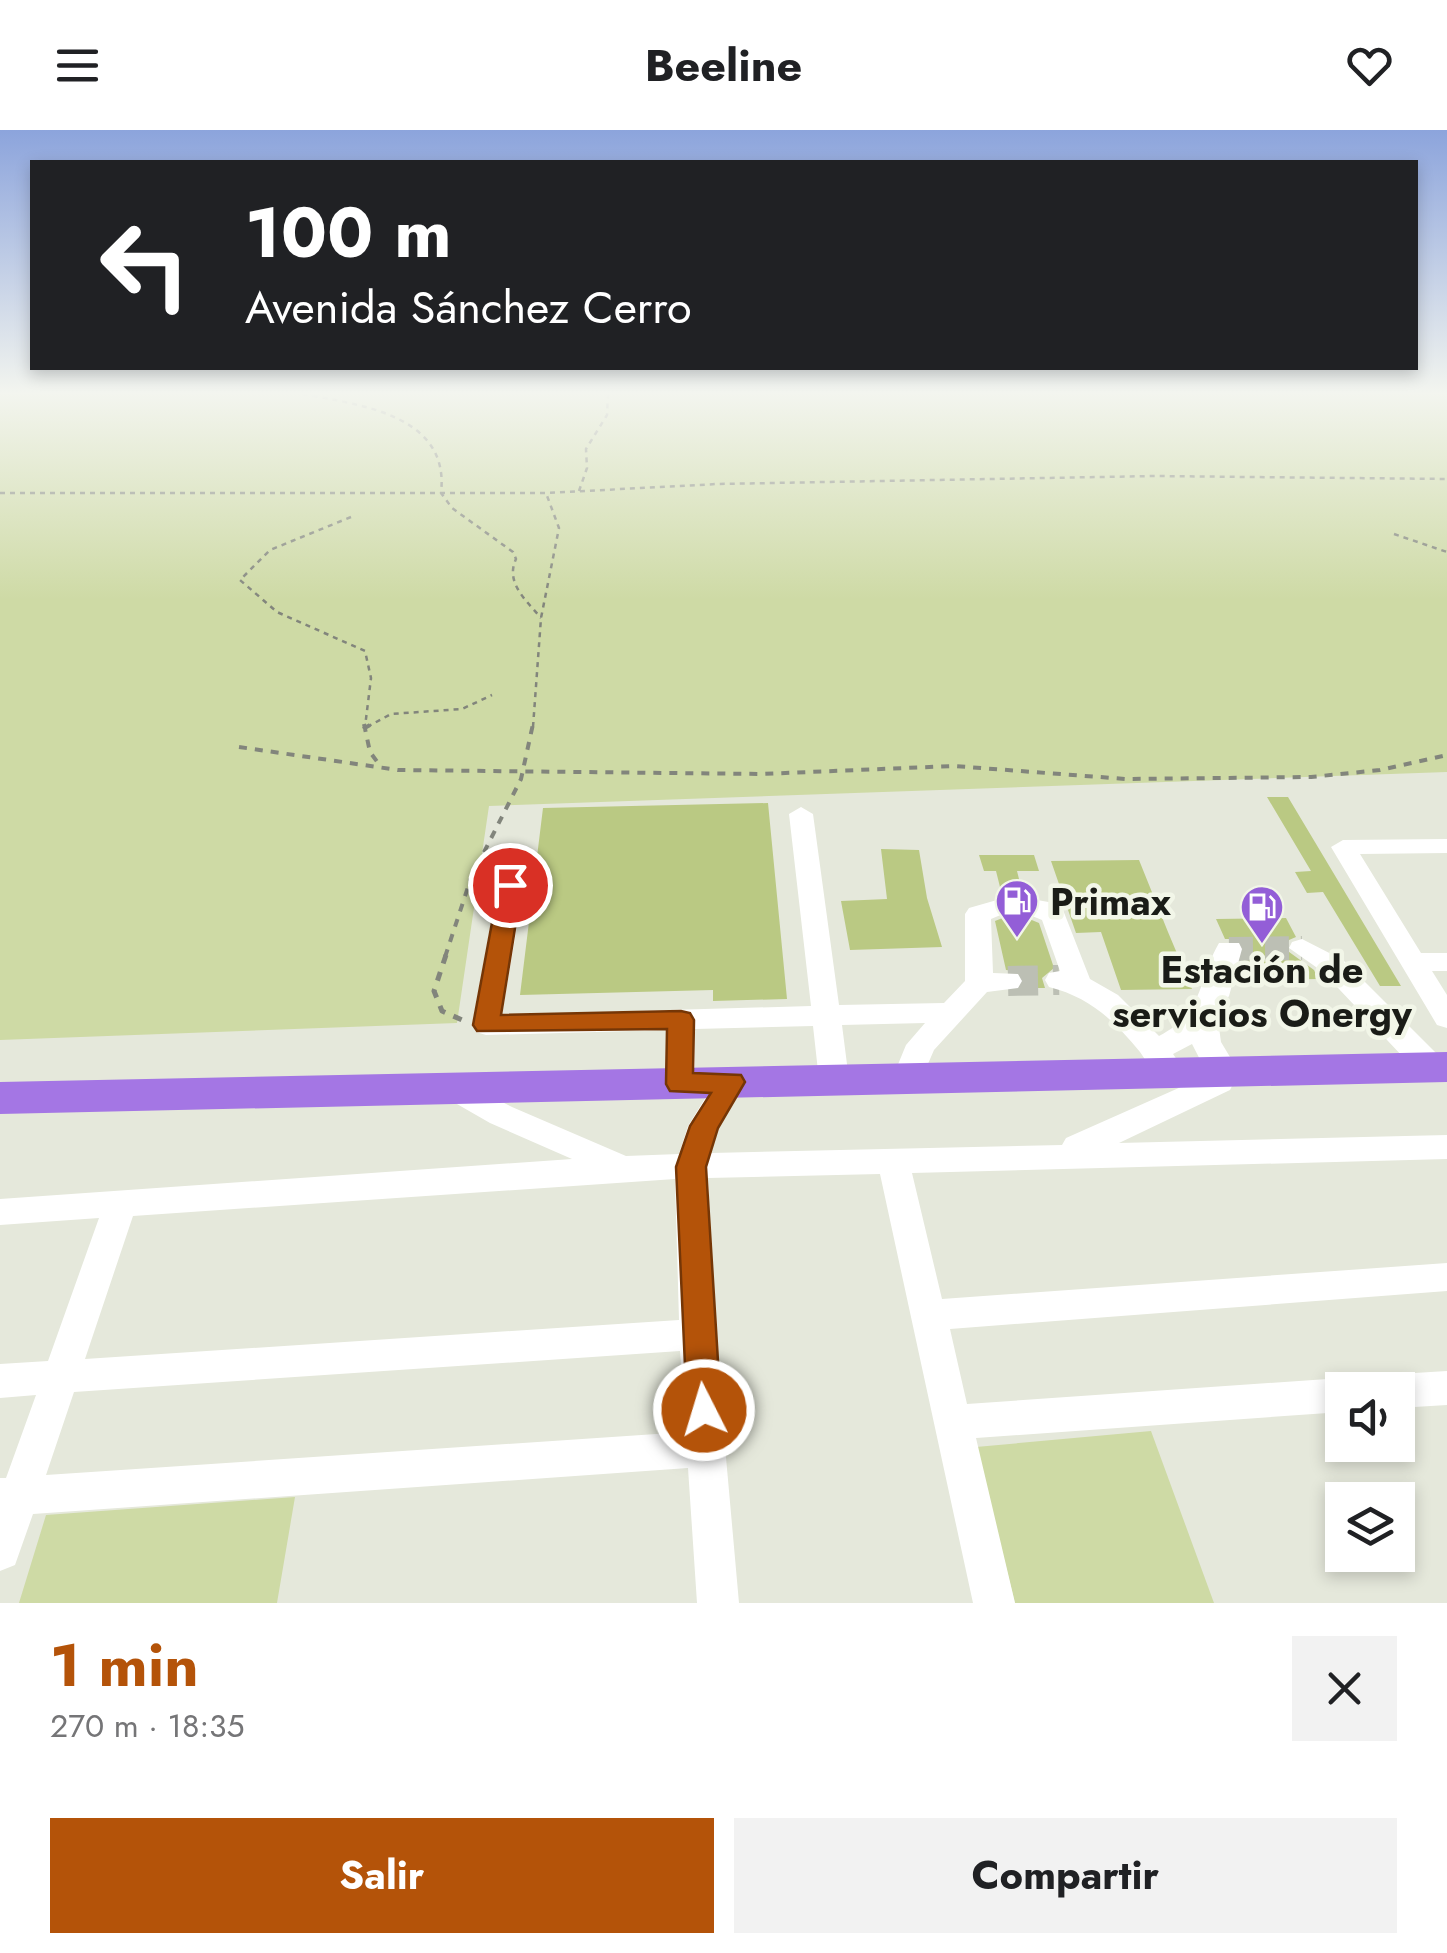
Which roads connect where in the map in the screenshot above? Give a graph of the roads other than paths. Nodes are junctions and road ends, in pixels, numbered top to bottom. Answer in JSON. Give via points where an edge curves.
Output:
{"nodes":[{"id":1,"x":801,"y":814,"type":"dead end"},
{"id":2,"x":1447,"y":846,"type":"edge"},
{"id":3,"x":510,"y":885,"type":"dead end"},
{"id":4,"x":1229,"y":948,"type":"dead end"},
{"id":5,"x":1302,"y":948,"type":"tunnel mouth"},
{"id":6,"x":1414,"y":962,"type":"junction"},
{"id":7,"x":1447,"y":962,"type":"edge"},
{"id":8,"x":955,"y":1012,"type":"junction"},
{"id":9,"x":1203,"y":1012,"type":"junction"},
{"id":10,"x":826,"y":1016,"type":"junction"},
{"id":11,"x":1447,"y":1018,"type":"edge"},
{"id":12,"x":681,"y":1020,"type":"junction"},
{"id":13,"x":1164,"y":1062,"type":"junction"},
{"id":14,"x":1439,"y":1067,"type":"edge"},
{"id":15,"x":1224,"y":1072,"type":"junction"},
{"id":16,"x":907,"y":1079,"type":"junction"},
{"id":17,"x":834,"y":1080,"type":"junction"},
{"id":18,"x":731,"y":1082,"type":"junction"},
{"id":19,"x":680,"y":1084,"type":"junction"},
{"id":20,"x":454,"y":1088,"type":"junction"},
{"id":21,"x":0,"y":1098,"type":"edge"},
{"id":22,"x":1447,"y":1146,"type":"edge"},
{"id":23,"x":1048,"y":1155,"type":"junction"},
{"id":24,"x":893,"y":1158,"type":"junction"},
{"id":25,"x":691,"y":1167,"type":"junction"},
{"id":26,"x":623,"y":1168,"type":"junction"},
{"id":27,"x":121,"y":1204,"type":"junction"},
{"id":28,"x":0,"y":1212,"type":"edge"},
{"id":29,"x":1447,"y":1277,"type":"edge"},
{"id":30,"x":930,"y":1315,"type":"junction"},
{"id":31,"x":697,"y":1334,"type":"junction"},
{"id":32,"x":62,"y":1376,"type":"junction"},
{"id":33,"x":0,"y":1381,"type":"edge"},
{"id":34,"x":1447,"y":1388,"type":"edge"},
{"id":35,"x":1415,"y":1390,"type":"edge"},
{"id":36,"x":1325,"y":1396,"type":"edge"},
{"id":37,"x":954,"y":1422,"type":"junction"},
{"id":38,"x":708,"y":1449,"type":"junction"},
{"id":39,"x":9,"y":1497,"type":"edge"},
{"id":40,"x":0,"y":1551,"type":"edge"},
{"id":41,"x":718,"y":1603,"type":"edge"},
{"id":42,"x":994,"y":1603,"type":"edge"}],
"edges":[{"from":1,"to":10,"type":"street"},
{"from":2,"to":6,"type":"street","via":[[1343,848]]},
{"from":3,"to":12,"type":"street","via":[[486,1025]]},
{"from":4,"to":9,"type":"street","via":[[1215,996]]},
{"from":5,"to":14,"type":"street","via":[[1333,966]]},
{"from":6,"to":7,"type":"street"},
{"from":6,"to":11,"type":"street"},
{"from":8,"to":10,"type":"street"},
{"from":8,"to":13,"type":"street","via":[[994,982],[978,914],[1015,906],[1046,909],[1054,916],[1068,981],[1119,1015]]},
{"from":8,"to":16,"type":"street","via":[[921,1045]]},
{"from":9,"to":13,"type":"street"},
{"from":9,"to":15,"type":"street","via":[[1206,1043]]},
{"from":10,"to":12,"type":"street"},
{"from":10,"to":17,"type":"street"},
{"from":12,"to":19,"type":"street"},
{"from":13,"to":15,"type":"highway"},
{"from":13,"to":16,"type":"highway"},
{"from":14,"to":15,"type":"highway"},
{"from":15,"to":23,"type":"street","via":[[1210,1088]]},
{"from":16,"to":17,"type":"highway"},
{"from":17,"to":18,"type":"highway"},
{"from":18,"to":19,"type":"highway"},
{"from":18,"to":25,"type":"street","via":[[704,1126]]},
{"from":19,"to":20,"type":"highway"},
{"from":20,"to":21,"type":"highway"},
{"from":20,"to":26,"type":"street","via":[[501,1116]]},
{"from":22,"to":23,"type":"street"},
{"from":23,"to":24,"type":"street"},
{"from":24,"to":25,"type":"street"},
{"from":24,"to":30,"type":"street"},
{"from":25,"to":26,"type":"street"},
{"from":25,"to":31,"type":"street"},
{"from":26,"to":27,"type":"street"},
{"from":27,"to":28,"type":"street"},
{"from":27,"to":32,"type":"street"},
{"from":29,"to":30,"type":"street"},
{"from":30,"to":37,"type":"street"},
{"from":31,"to":32,"type":"street"},
{"from":31,"to":38,"type":"street"},
{"from":32,"to":33,"type":"street"},
{"from":32,"to":39,"type":"street"},
{"from":34,"to":35,"type":"street"},
{"from":36,"to":37,"type":"street"},
{"from":37,"to":42,"type":"street"},
{"from":38,"to":39,"type":"street"},
{"from":38,"to":41,"type":"street"},
{"from":39,"to":40,"type":"street"}]}
